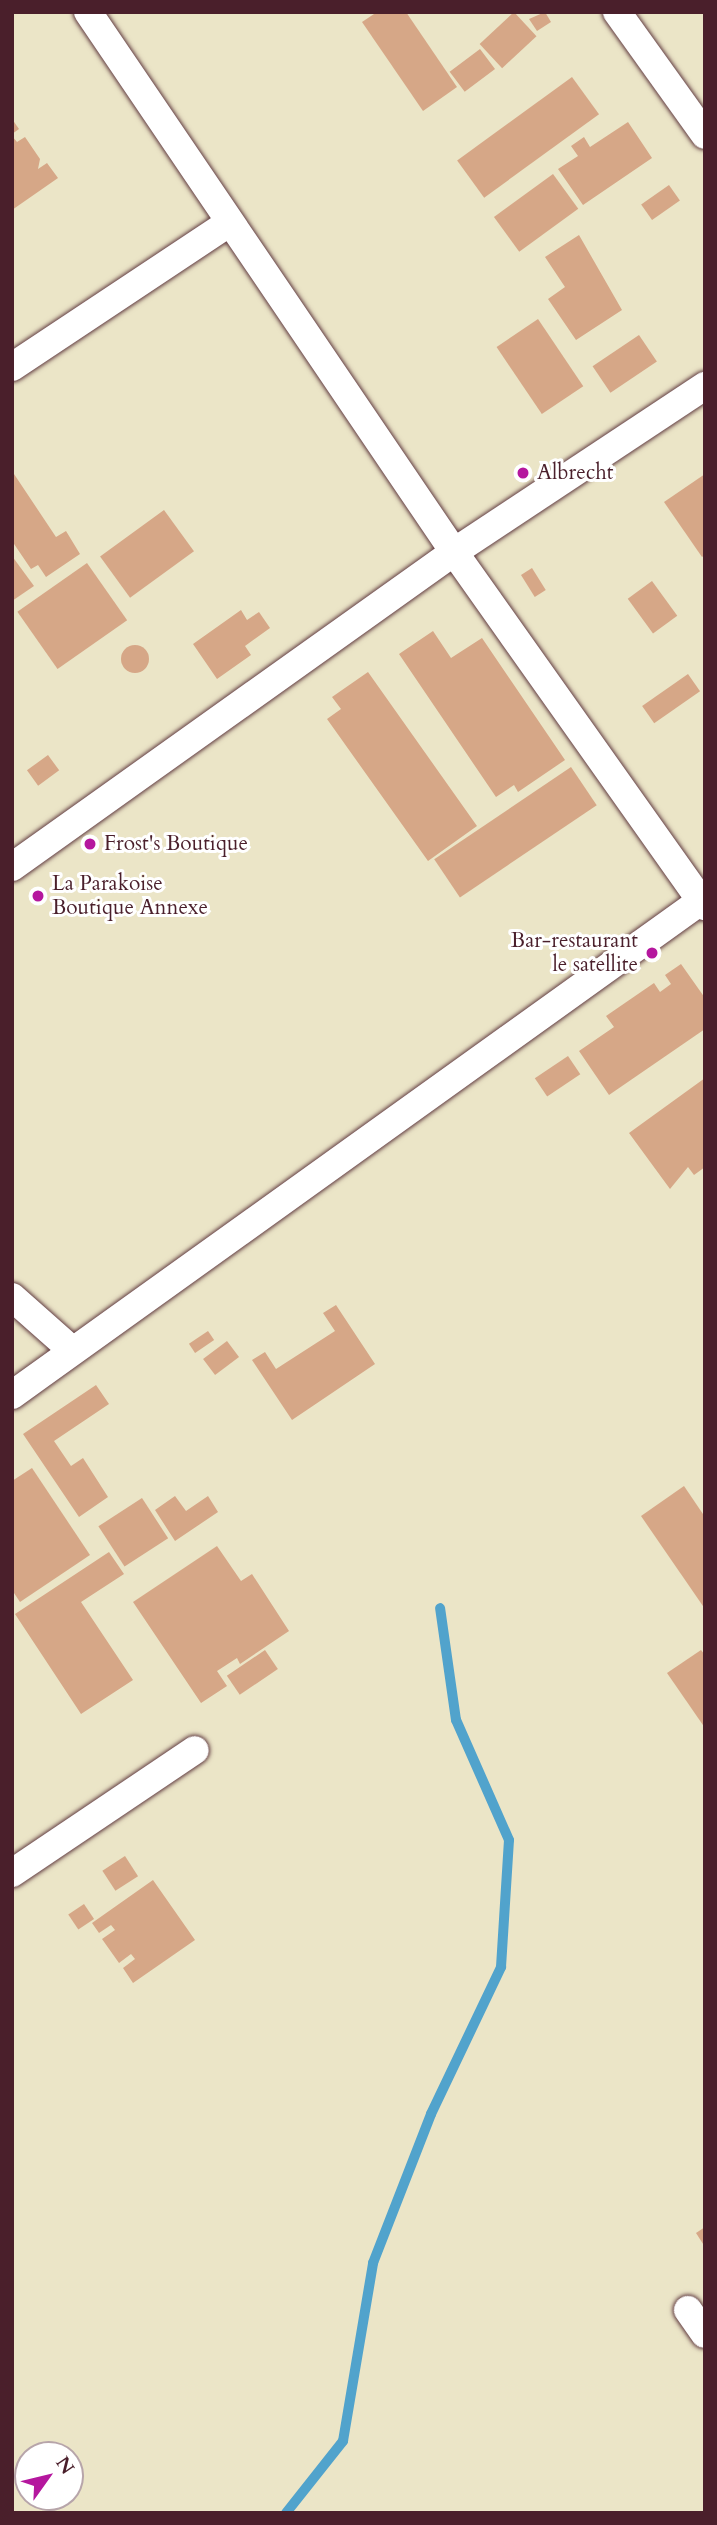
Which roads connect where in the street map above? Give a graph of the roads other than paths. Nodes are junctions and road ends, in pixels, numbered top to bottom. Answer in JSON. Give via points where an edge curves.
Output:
{"nodes":[{"id":1,"x":88,"y":12,"type":"edge"},
{"id":2,"x":617,"y":12,"type":"edge"},
{"id":3,"x":705,"y":135,"type":"edge"},
{"id":4,"x":229,"y":223,"type":"junction"},
{"id":5,"x":12,"y":367,"type":"edge"},
{"id":6,"x":705,"y":386,"type":"edge"},
{"id":7,"x":454,"y":552,"type":"junction"},
{"id":8,"x":12,"y":867,"type":"edge"},
{"id":9,"x":703,"y":901,"type":"edge"},
{"id":10,"x":12,"y":1297,"type":"edge"},
{"id":11,"x":73,"y":1351,"type":"junction"},
{"id":12,"x":12,"y":1395,"type":"edge"},
{"id":13,"x":195,"y":1750,"type":"dead end"},
{"id":14,"x":12,"y":1873,"type":"edge"},
{"id":15,"x":688,"y":2310,"type":"dead end"},
{"id":16,"x":705,"y":2334,"type":"edge"}],
"edges":[{"from":1,"to":4,"type":"street"},
{"from":2,"to":3,"type":"street"},
{"from":4,"to":5,"type":"street"},
{"from":4,"to":7,"type":"street"},
{"from":6,"to":7,"type":"street"},
{"from":7,"to":8,"type":"street"},
{"from":7,"to":9,"type":"street"},
{"from":9,"to":11,"type":"street"},
{"from":10,"to":11,"type":"street"},
{"from":11,"to":12,"type":"street"},
{"from":13,"to":14,"type":"street"},
{"from":15,"to":16,"type":"street"}]}
